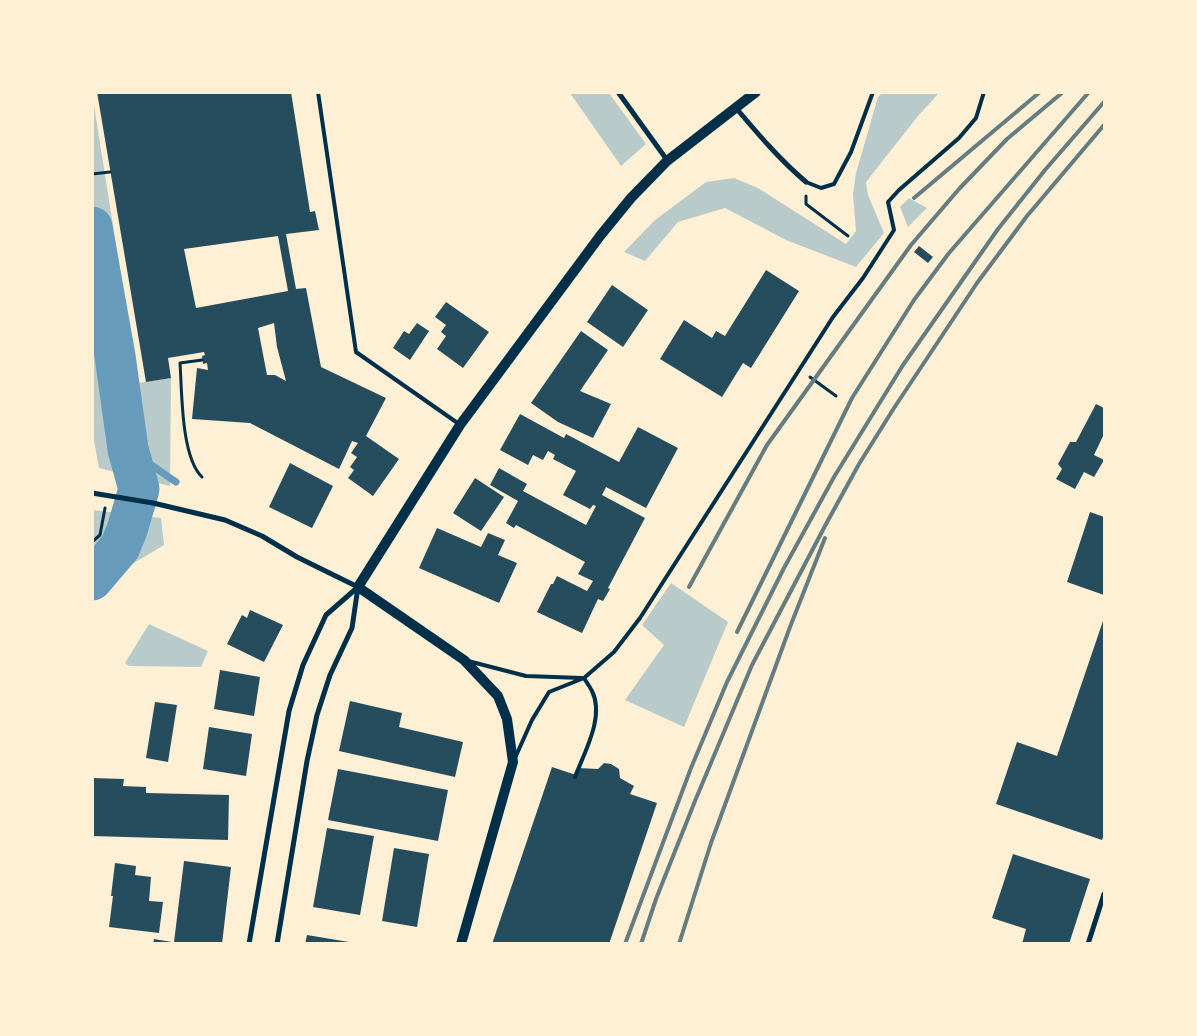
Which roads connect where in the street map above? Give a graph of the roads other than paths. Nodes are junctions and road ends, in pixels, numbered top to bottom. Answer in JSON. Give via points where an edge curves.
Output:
{"nodes":[{"id":1,"x":318,"y":92,"type":"edge"},
{"id":2,"x":618,"y":92,"type":"edge"},
{"id":3,"x":756,"y":92,"type":"edge"},
{"id":4,"x":873,"y":92,"type":"edge"},
{"id":5,"x":984,"y":92,"type":"edge"},
{"id":6,"x":736,"y":108,"type":"junction"},
{"id":7,"x":668,"y":161,"type":"junction"},
{"id":8,"x":806,"y":182,"type":"joint"},
{"id":9,"x":460,"y":426,"type":"junction"},
{"id":10,"x":92,"y":493,"type":"edge"},
{"id":11,"x":358,"y":587,"type":"junction"},
{"id":12,"x":464,"y":660,"type":"junction"},
{"id":13,"x":584,"y":678,"type":"junction"},
{"id":14,"x":513,"y":762,"type":"junction"},
{"id":15,"x":575,"y":777,"type":"dead end"},
{"id":16,"x":1104,"y":894,"type":"edge"},
{"id":17,"x":249,"y":944,"type":"edge"},
{"id":18,"x":277,"y":944,"type":"edge"},
{"id":19,"x":461,"y":944,"type":"edge"},
{"id":20,"x":1088,"y":944,"type":"edge"}],
"edges":[{"from":1,"to":9,"type":"lane","via":[[356,352]]},
{"from":2,"to":7,"type":"street"},
{"from":3,"to":6,"type":"main road"},
{"from":4,"to":8,"type":"lane","via":[[851,152],[834,184],[821,188]]},
{"from":5,"to":13,"type":"lane","via":[[976,118],[959,138],[888,202],[894,230],[833,317],[640,618],[614,652]]},
{"from":6,"to":7,"type":"main road"},
{"from":6,"to":8,"type":"street","via":[[789,168]]},
{"from":7,"to":9,"type":"main road","via":[[631,198],[600,236]]},
{"from":9,"to":11,"type":"main road"},
{"from":10,"to":11,"type":"street","via":[[225,520]]},
{"from":11,"to":12,"type":"main road"},
{"from":11,"to":17,"type":"street","via":[[326,615],[303,665],[289,711]]},
{"from":11,"to":18,"type":"street","via":[[352,628],[330,674],[317,715]]},
{"from":12,"to":13,"type":"lane","via":[[526,676]]},
{"from":12,"to":14,"type":"main road","via":[[498,696],[507,719]]},
{"from":13,"to":14,"type":"lane","via":[[549,692]]},
{"from":13,"to":15,"type":"lane","via":[[593,692],[596,708],[593,733]]},
{"from":14,"to":19,"type":"main road"},
{"from":16,"to":20,"type":"street"}]}
